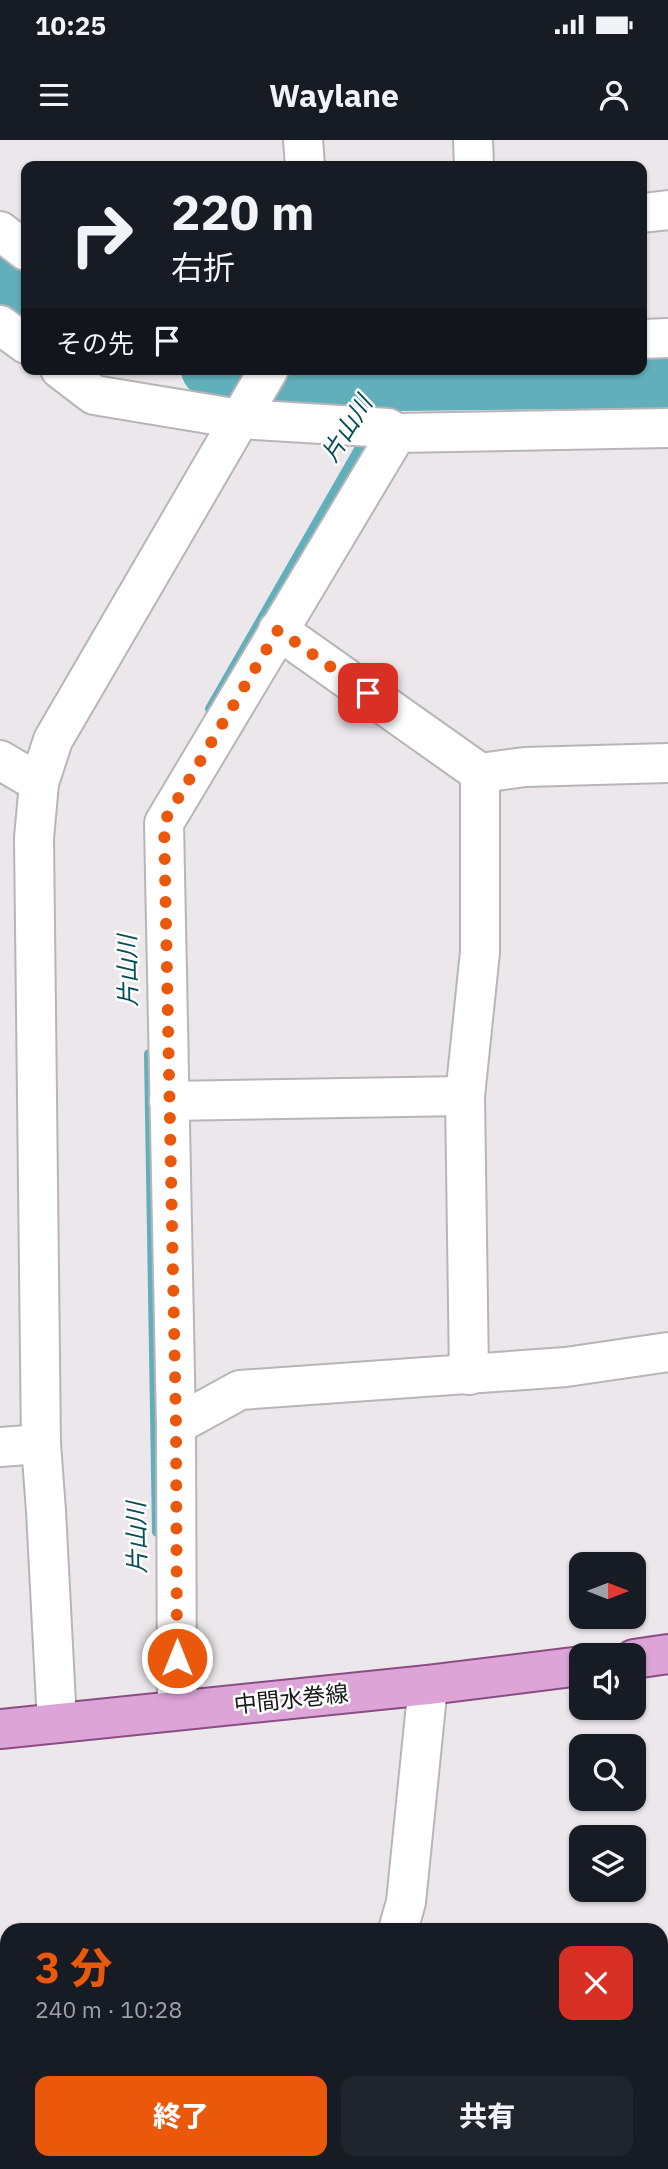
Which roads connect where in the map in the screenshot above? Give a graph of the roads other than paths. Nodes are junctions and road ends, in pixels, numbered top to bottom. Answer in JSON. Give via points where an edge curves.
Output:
{"nodes":[{"id":1,"x":303,"y":140,"type":"edge"},
{"id":2,"x":473,"y":140,"type":"edge"},
{"id":3,"x":304,"y":161,"type":"edge"},
{"id":4,"x":474,"y":161,"type":"edge"},
{"id":5,"x":668,"y":210,"type":"edge"},
{"id":6,"x":647,"y":212,"type":"edge"},
{"id":7,"x":0,"y":231,"type":"edge"},
{"id":8,"x":21,"y":247,"type":"edge"},
{"id":9,"x":0,"y":325,"type":"edge"},
{"id":10,"x":668,"y":338,"type":"edge"},
{"id":11,"x":647,"y":339,"type":"edge"},
{"id":12,"x":21,"y":340,"type":"edge"},
{"id":13,"x":68,"y":375,"type":"edge"},
{"id":14,"x":266,"y":375,"type":"edge"},
{"id":15,"x":239,"y":419,"type":"junction"},
{"id":16,"x":668,"y":428,"type":"edge"},
{"id":17,"x":397,"y":433,"type":"junction"},
{"id":18,"x":278,"y":630,"type":"junction"},
{"id":19,"x":0,"y":760,"type":"edge"},
{"id":20,"x":668,"y":763,"type":"edge"},
{"id":21,"x":480,"y":773,"type":"junction"},
{"id":22,"x":39,"y":783,"type":"junction"},
{"id":23,"x":465,"y":1096,"type":"junction"},
{"id":24,"x":169,"y":1101,"type":"junction"},
{"id":25,"x":668,"y":1352,"type":"edge"},
{"id":26,"x":469,"y":1375,"type":"junction"},
{"id":27,"x":176,"y":1425,"type":"junction"},
{"id":28,"x":41,"y":1444,"type":"junction"},
{"id":29,"x":0,"y":1447,"type":"edge"},
{"id":30,"x":668,"y":1654,"type":"edge"},
{"id":31,"x":646,"y":1657,"type":"edge"},
{"id":32,"x":569,"y":1667,"type":"edge"},
{"id":33,"x":428,"y":1685,"type":"junction"},
{"id":34,"x":177,"y":1710,"type":"junction"},
{"id":35,"x":57,"y":1723,"type":"junction"},
{"id":36,"x":0,"y":1728,"type":"edge"},
{"id":37,"x":400,"y":1923,"type":"edge"}],
"edges":[{"from":1,"to":3,"type":"street"},
{"from":2,"to":4,"type":"street"},
{"from":5,"to":6,"type":"street"},
{"from":7,"to":8,"type":"street"},
{"from":9,"to":12,"type":"street"},
{"from":10,"to":11,"type":"street"},
{"from":13,"to":15,"type":"street","via":[[94,395]]},
{"from":14,"to":15,"type":"street"},
{"from":15,"to":17,"type":"street","via":[[388,428]]},
{"from":15,"to":22,"type":"street","via":[[53,740]]},
{"from":16,"to":17,"type":"street"},
{"from":17,"to":18,"type":"street"},
{"from":18,"to":21,"type":"street"},
{"from":18,"to":24,"type":"street","via":[[164,822]]},
{"from":19,"to":22,"type":"street"},
{"from":20,"to":21,"type":"street","via":[[524,767]]},
{"from":21,"to":23,"type":"street","via":[[480,952]]},
{"from":22,"to":28,"type":"street","via":[[34,852]]},
{"from":23,"to":24,"type":"street"},
{"from":23,"to":26,"type":"street"},
{"from":24,"to":27,"type":"street"},
{"from":25,"to":26,"type":"street"},
{"from":26,"to":27,"type":"street","via":[[240,1390]]},
{"from":27,"to":34,"type":"street"},
{"from":28,"to":29,"type":"street"},
{"from":28,"to":35,"type":"street"},
{"from":30,"to":31,"type":"main road"},
{"from":32,"to":33,"type":"main road","name":"中間水巻線"},
{"from":33,"to":34,"type":"main road","name":"中間水巻線"},
{"from":33,"to":37,"type":"street","via":[[406,1902]]},
{"from":34,"to":35,"type":"main road","name":"中間水巻線"},
{"from":35,"to":36,"type":"main road","name":"中間水巻線"}]}
